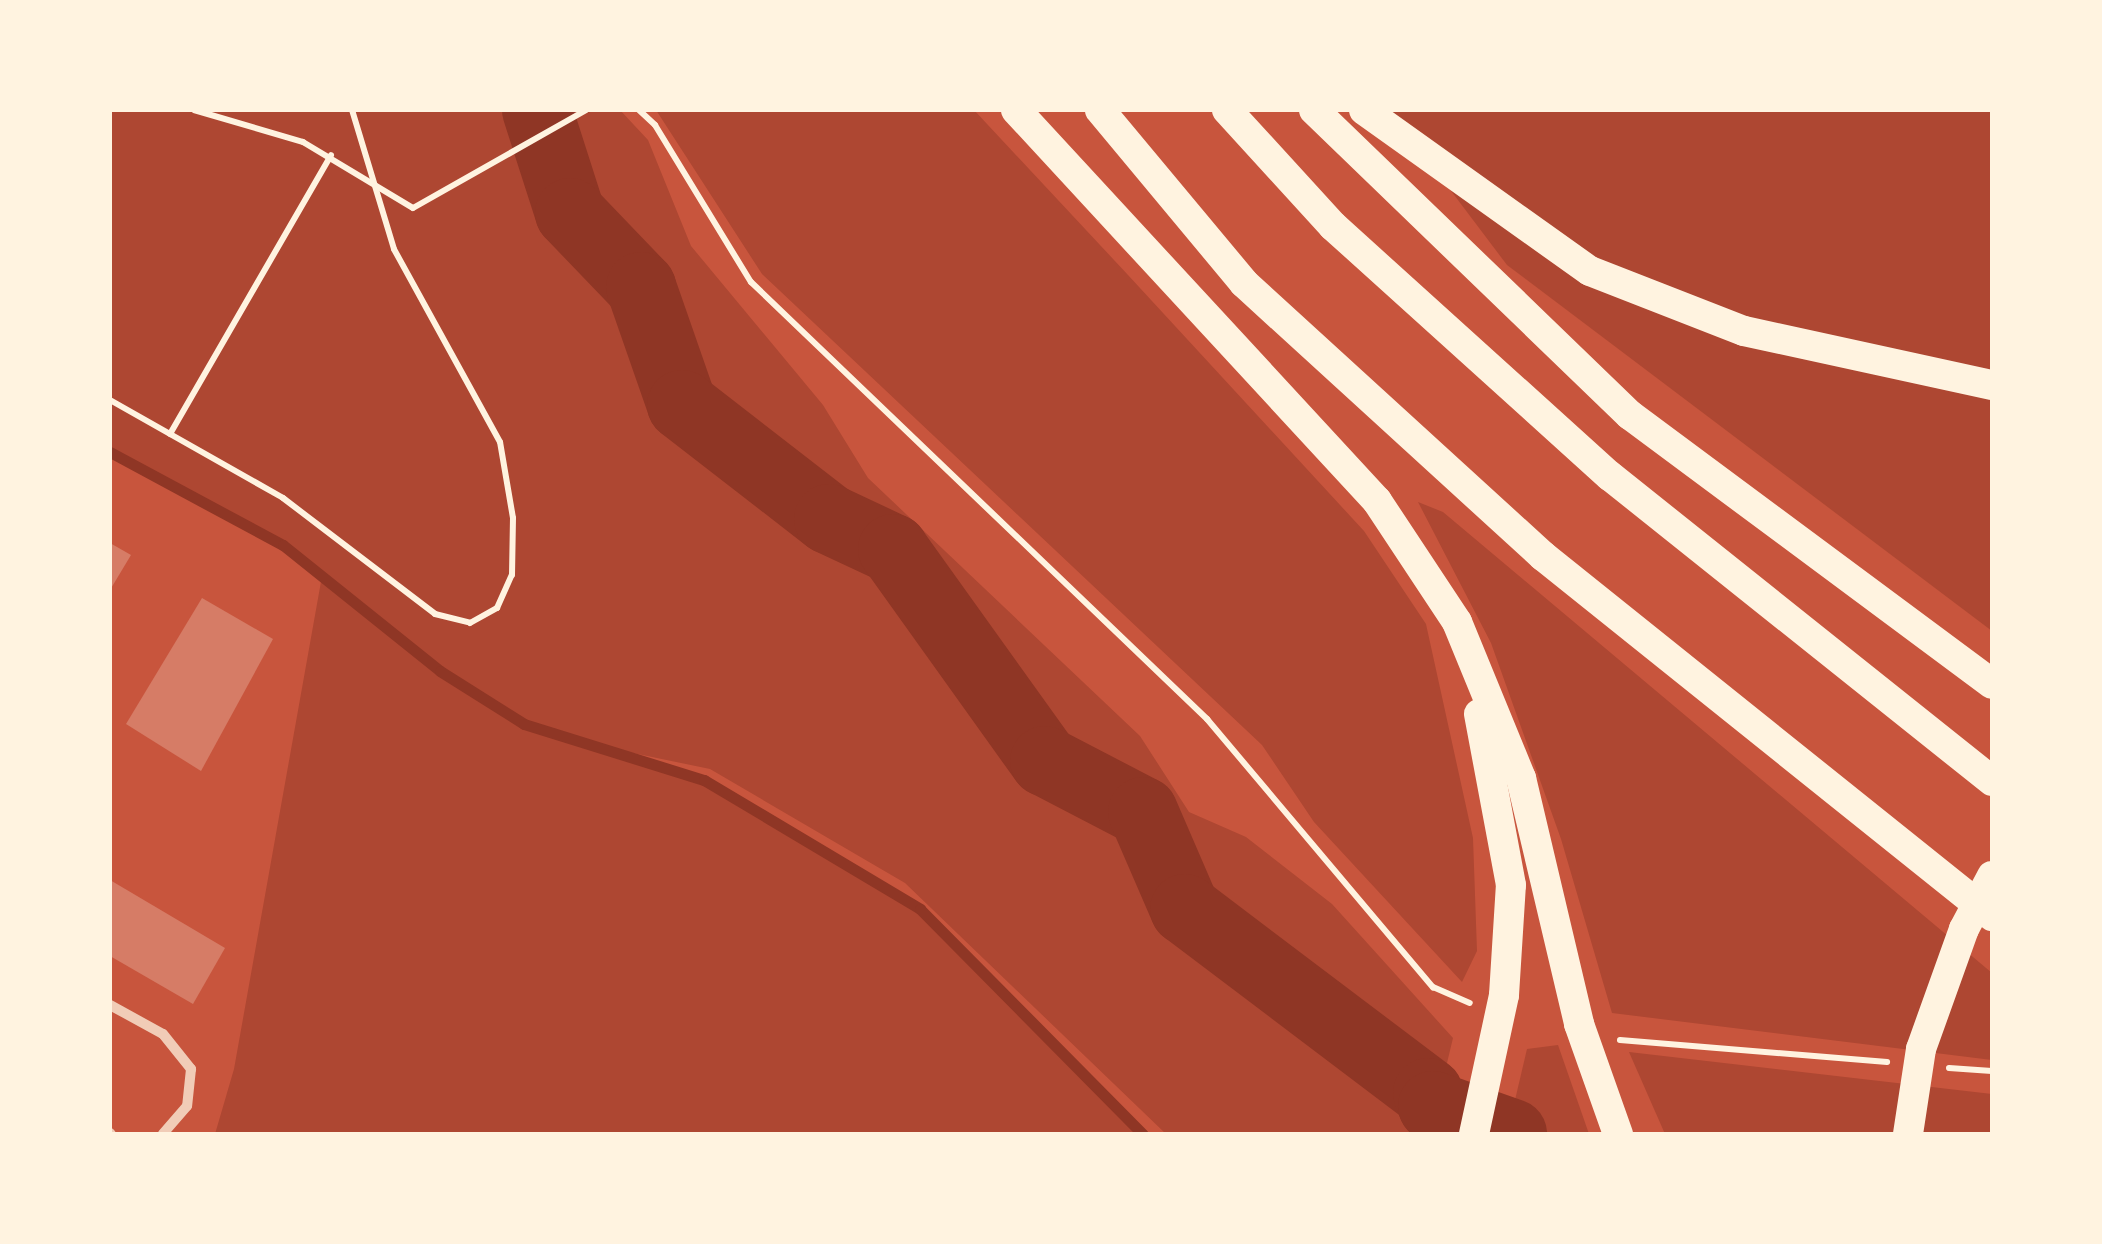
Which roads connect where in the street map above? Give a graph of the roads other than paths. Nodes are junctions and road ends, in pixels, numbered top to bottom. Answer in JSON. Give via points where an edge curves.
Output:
{"nodes":[{"id":1,"x":1016,"y":110,"type":"edge"},
{"id":2,"x":1100,"y":110,"type":"edge"},
{"id":3,"x":1227,"y":110,"type":"edge"},
{"id":4,"x":1314,"y":110,"type":"edge"},
{"id":5,"x":1364,"y":110,"type":"edge"},
{"id":6,"x":1992,"y":385,"type":"edge"},
{"id":7,"x":1457,"y":622,"type":"junction"},
{"id":8,"x":1992,"y":684,"type":"edge"},
{"id":9,"x":1992,"y":781,"type":"edge"},
{"id":10,"x":1992,"y":876,"type":"edge"},
{"id":11,"x":1992,"y":916,"type":"edge"},
{"id":12,"x":110,"y":1005,"type":"edge"},
{"id":13,"x":163,"y":1134,"type":"edge"},
{"id":14,"x":1474,"y":1134,"type":"edge"},
{"id":15,"x":1618,"y":1134,"type":"edge"},
{"id":16,"x":1908,"y":1134,"type":"edge"}],
"edges":[{"from":1,"to":7,"type":"highway","via":[[1377,501]]},
{"from":2,"to":11,"type":"highway","via":[[1244,282],[1543,556]]},
{"from":3,"to":9,"type":"highway","via":[[1332,226],[1610,476]]},
{"from":4,"to":8,"type":"highway","via":[[1630,415]]},
{"from":5,"to":6,"type":"highway","via":[[1590,271],[1744,331]]},
{"from":7,"to":14,"type":"highway","via":[[1500,802],[1511,885]]},
{"from":7,"to":15,"type":"highway","via":[[1521,778],[1557,940]]},
{"from":10,"to":16,"type":"highway","via":[[1964,928],[1920,1049]]},
{"from":12,"to":13,"type":"street","via":[[182,1050],[191,1069],[187,1106]]}]}
